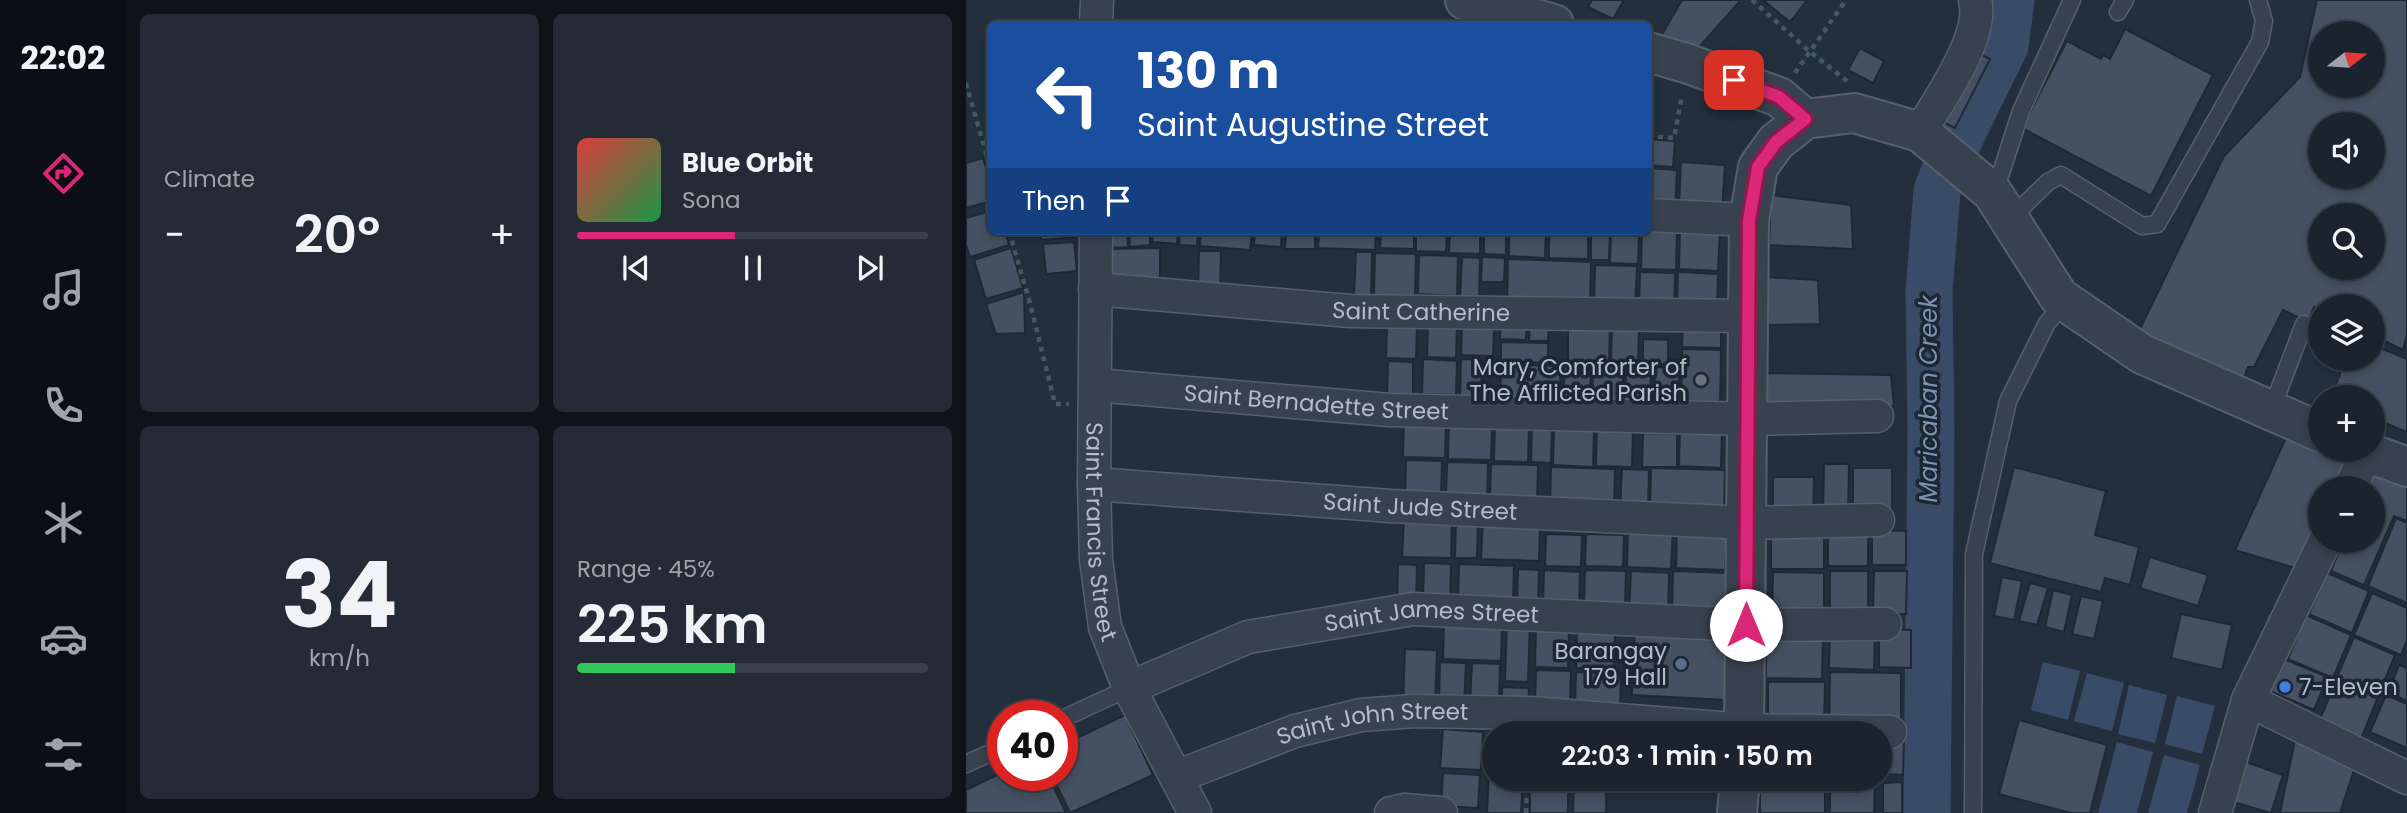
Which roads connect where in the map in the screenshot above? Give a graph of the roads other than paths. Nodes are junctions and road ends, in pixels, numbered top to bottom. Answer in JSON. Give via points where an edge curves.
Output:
{"nodes":[{"id":1,"x":1097,"y":0,"type":"edge"},
{"id":2,"x":1465,"y":0,"type":"edge"},
{"id":3,"x":1975,"y":0,"type":"edge"},
{"id":4,"x":2072,"y":0,"type":"edge"},
{"id":5,"x":2258,"y":0,"type":"edge"},
{"id":6,"x":1097,"y":21,"type":"edge"},
{"id":7,"x":1543,"y":21,"type":"edge"},
{"id":8,"x":1652,"y":53,"type":"edge"},
{"id":9,"x":1792,"y":108,"type":"junction"},
{"id":10,"x":1922,"y":133,"type":"junction"},
{"id":11,"x":1995,"y":199,"type":"junction"},
{"id":12,"x":1652,"y":215,"type":"edge"},
{"id":13,"x":1749,"y":220,"type":"junction"},
{"id":14,"x":1096,"y":235,"type":"edge"},
{"id":15,"x":1095,"y":289,"type":"junction"},
{"id":16,"x":2066,"y":302,"type":"junction"},
{"id":17,"x":1748,"y":316,"type":"junction"},
{"id":18,"x":2304,"y":324,"type":"dead end"},
{"id":19,"x":1095,"y":395,"type":"junction"},
{"id":20,"x":2271,"y":411,"type":"junction"},
{"id":21,"x":1877,"y":416,"type":"dead end"},
{"id":22,"x":1748,"y":419,"type":"junction"},
{"id":23,"x":2308,"y":427,"type":"edge"},
{"id":24,"x":2385,"y":459,"type":"edge"},
{"id":25,"x":2407,"y":467,"type":"edge"},
{"id":26,"x":1094,"y":484,"type":"junction"},
{"id":27,"x":1878,"y":520,"type":"dead end"},
{"id":28,"x":1747,"y":523,"type":"junction"},
{"id":29,"x":2319,"y":553,"type":"edge"},
{"id":30,"x":1885,"y":624,"type":"dead end"},
{"id":31,"x":1746,"y":625,"type":"junction"},
{"id":32,"x":1129,"y":688,"type":"junction"},
{"id":33,"x":2248,"y":700,"type":"junction"},
{"id":34,"x":1078,"y":712,"type":"edge"},
{"id":35,"x":1626,"y":721,"type":"edge"},
{"id":36,"x":1745,"y":721,"type":"edge"},
{"id":37,"x":987,"y":754,"type":"edge"},
{"id":38,"x":966,"y":764,"type":"edge"},
{"id":39,"x":1176,"y":777,"type":"junction"},
{"id":40,"x":2407,"y":778,"type":"edge"},
{"id":41,"x":1739,"y":791,"type":"edge"},
{"id":42,"x":1195,"y":813,"type":"edge"},
{"id":43,"x":1391,"y":813,"type":"edge"},
{"id":44,"x":1441,"y":813,"type":"edge"},
{"id":45,"x":1737,"y":813,"type":"edge"},
{"id":46,"x":1973,"y":813,"type":"edge"},
{"id":47,"x":2215,"y":813,"type":"edge"}],
"edges":[{"from":1,"to":6,"type":"street"},
{"from":2,"to":7,"type":"street"},
{"from":3,"to":10,"type":"street","via":[[1978,10],[1970,41]]},
{"from":4,"to":11,"type":"lane","via":[[2021,111]]},
{"from":5,"to":11,"type":"lane","via":[[2264,21],[2260,42],[2157,224],[2142,226],[2061,175]]},
{"from":8,"to":9,"type":"street"},
{"from":9,"to":10,"type":"street","via":[[1854,113]]},
{"from":9,"to":13,"type":"street","via":[[1758,167]]},
{"from":10,"to":11,"type":"street"},
{"from":11,"to":16,"type":"street"},
{"from":12,"to":13,"type":"street"},
{"from":13,"to":17,"type":"street"},
{"from":14,"to":15,"type":"street","name":"Saint Francis Street"},
{"from":15,"to":17,"type":"street","name":"Saint Catherine","via":[[1350,311]]},
{"from":15,"to":19,"type":"street","name":"Saint Francis Street"},
{"from":16,"to":20,"type":"street","via":[[2142,354]]},
{"from":16,"to":46,"type":"lane","via":[[2047,323],[2008,401],[1974,554]]},
{"from":17,"to":22,"type":"street"},
{"from":18,"to":20,"type":"lane"},
{"from":19,"to":22,"type":"street","name":"Saint Bernadette Street","via":[[1390,410]]},
{"from":19,"to":26,"type":"street","name":"Saint Francis Street"},
{"from":20,"to":23,"type":"street"},
{"from":21,"to":22,"type":"street","name":"Saint Bernadette Street"},
{"from":22,"to":28,"type":"street"},
{"from":24,"to":25,"type":"street"},
{"from":26,"to":28,"type":"street","name":"Saint Jude Street","via":[[1391,506]]},
{"from":26,"to":32,"type":"street","name":"Saint Francis Street","via":[[1096,559],[1105,627]]},
{"from":27,"to":28,"type":"street","name":"Saint Jude Street"},
{"from":28,"to":31,"type":"street"},
{"from":29,"to":33,"type":"street"},
{"from":30,"to":31,"type":"street","name":"Saint James Street"},
{"from":31,"to":32,"type":"street","name":"Saint James Street","via":[[1413,609],[1248,636]]},
{"from":31,"to":36,"type":"street"},
{"from":32,"to":34,"type":"lane"},
{"from":32,"to":39,"type":"street","name":"Saint Francis Street"},
{"from":33,"to":40,"type":"street"},
{"from":33,"to":47,"type":"street"},
{"from":35,"to":39,"type":"street","name":"Saint John Street","via":[[1531,713],[1362,715],[1295,731]]},
{"from":37,"to":38,"type":"lane"},
{"from":39,"to":42,"type":"street","name":"Saint Francis Street"},
{"from":41,"to":45,"type":"street"},
{"from":43,"to":44,"type":"street"}]}
